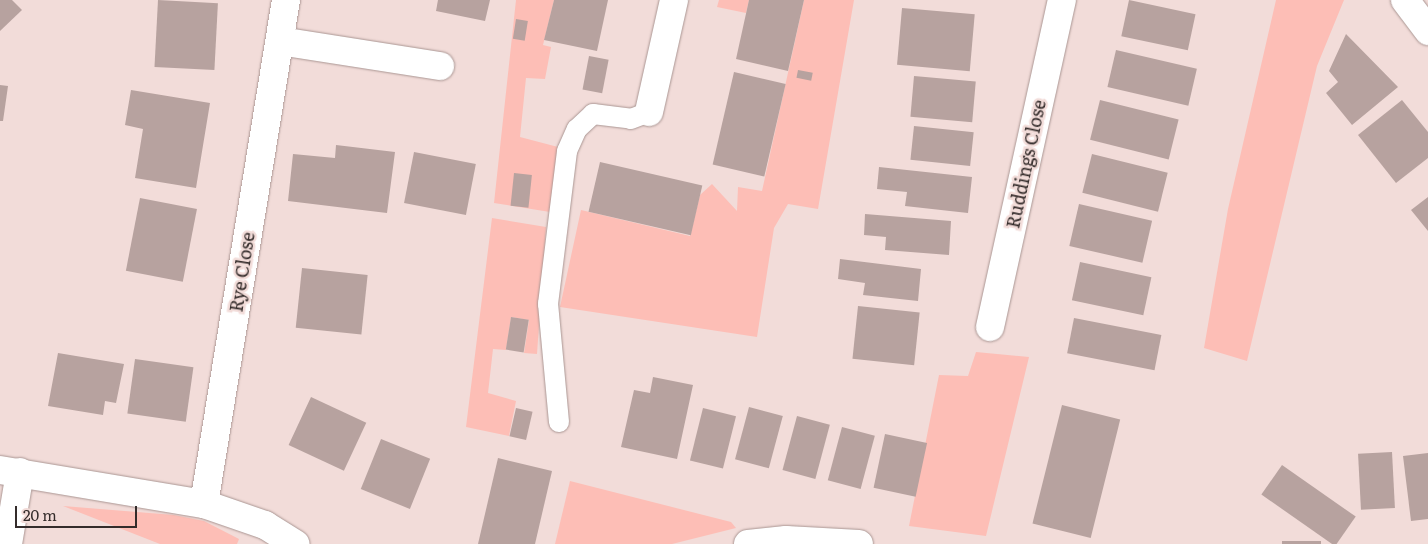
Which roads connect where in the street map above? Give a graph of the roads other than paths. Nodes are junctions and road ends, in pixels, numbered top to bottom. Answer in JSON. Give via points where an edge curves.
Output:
{"nodes":[{"id":1,"x":286,"y":0,"type":"edge"},
{"id":2,"x":674,"y":0,"type":"edge"},
{"id":3,"x":1062,"y":0,"type":"edge"},
{"id":4,"x":1404,"y":0,"type":"edge"},
{"id":5,"x":1428,"y":31,"type":"edge"},
{"id":6,"x":280,"y":41,"type":"junction"},
{"id":7,"x":440,"y":66,"type":"dead end"},
{"id":8,"x":649,"y":112,"type":"joint"},
{"id":9,"x":990,"y":327,"type":"dead end"},
{"id":10,"x":559,"y":422,"type":"dead end"},
{"id":11,"x":10,"y":471,"type":"edge"},
{"id":12,"x":204,"y":504,"type":"junction"},
{"id":13,"x":8,"y":544,"type":"edge"},
{"id":14,"x":296,"y":544,"type":"edge"},
{"id":15,"x":748,"y":544,"type":"edge"},
{"id":16,"x":859,"y":544,"type":"edge"}],
"edges":[{"from":1,"to":6,"type":"street","name":"Rye Close"},
{"from":2,"to":8,"type":"street"},
{"from":3,"to":9,"type":"street","name":"Ruddings Close"},
{"from":4,"to":5,"type":"street"},
{"from":6,"to":7,"type":"street"},
{"from":6,"to":12,"type":"street","name":"Rye Close"},
{"from":8,"to":10,"type":"lane","via":[[631,119],[593,114],[577,129],[568,151],[548,304]]},
{"from":11,"to":12,"type":"street"},
{"from":11,"to":13,"type":"street"},
{"from":12,"to":14,"type":"street","via":[[265,525]]},
{"from":15,"to":16,"type":"street","via":[[786,540]]}]}
